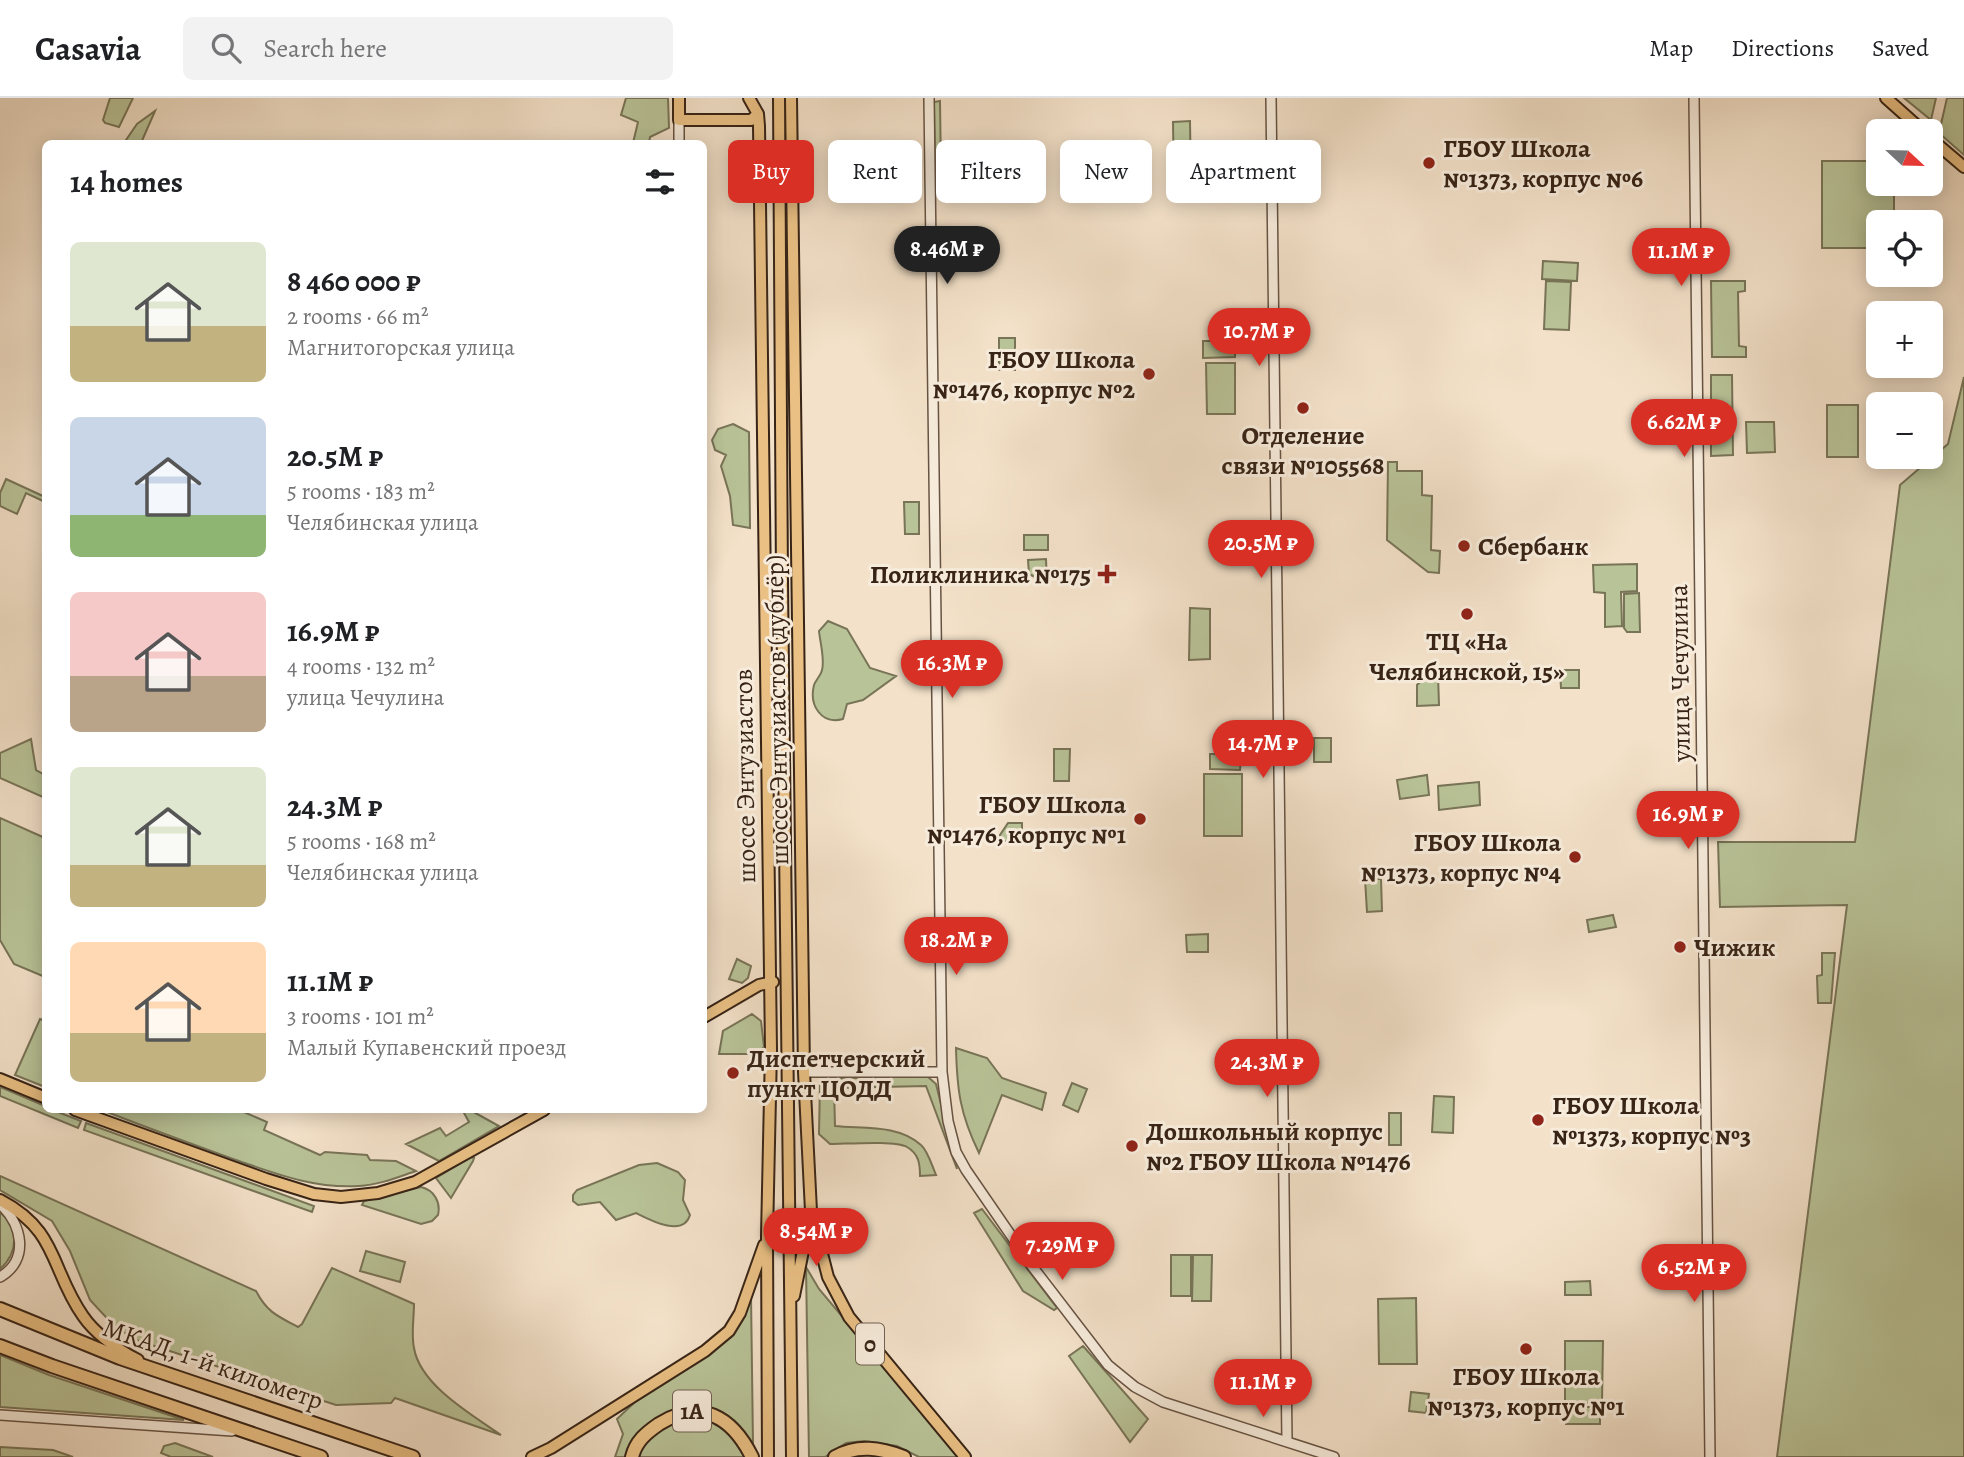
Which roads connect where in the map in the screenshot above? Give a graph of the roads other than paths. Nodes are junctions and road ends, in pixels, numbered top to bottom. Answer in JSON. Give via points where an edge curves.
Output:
{"nodes":[{"id":1,"x":679,"y":98,"type":"edge"},
{"id":2,"x":748,"y":98,"type":"edge"},
{"id":3,"x":779,"y":98,"type":"edge"},
{"id":4,"x":791,"y":98,"type":"edge"},
{"id":5,"x":929,"y":98,"type":"edge"},
{"id":6,"x":1271,"y":98,"type":"edge"},
{"id":7,"x":1694,"y":98,"type":"edge"},
{"id":8,"x":1886,"y":98,"type":"edge"},
{"id":9,"x":1910,"y":119,"type":"edge"},
{"id":10,"x":679,"y":120,"type":"junction"},
{"id":11,"x":756,"y":120,"type":"junction"},
{"id":12,"x":679,"y":140,"type":"edge"},
{"id":13,"x":1943,"y":149,"type":"edge"},
{"id":14,"x":1964,"y":167,"type":"edge"},
{"id":15,"x":786,"y":981,"type":"junction"},
{"id":16,"x":769,"y":982,"type":"junction"},
{"id":17,"x":707,"y":1015,"type":"edge"},
{"id":18,"x":804,"y":1072,"type":"junction"},
{"id":19,"x":942,"y":1072,"type":"junction"},
{"id":20,"x":0,"y":1079,"type":"edge"},
{"id":21,"x":42,"y":1096,"type":"edge"},
{"id":22,"x":83,"y":1113,"type":"edge"},
{"id":23,"x":539,"y":1113,"type":"edge"},
{"id":24,"x":0,"y":1202,"type":"edge"},
{"id":25,"x":811,"y":1211,"type":"junction"},
{"id":26,"x":767,"y":1236,"type":"junction"},
{"id":27,"x":0,"y":1277,"type":"edge"},
{"id":28,"x":0,"y":1309,"type":"edge"},
{"id":29,"x":790,"y":1319,"type":"junction"},
{"id":30,"x":0,"y":1346,"type":"edge"},
{"id":31,"x":172,"y":1375,"type":"junction"},
{"id":32,"x":0,"y":1415,"type":"edge"},
{"id":33,"x":246,"y":1432,"type":"junction"},
{"id":34,"x":1287,"y":1442,"type":"junction"},
{"id":35,"x":321,"y":1457,"type":"edge"},
{"id":36,"x":413,"y":1457,"type":"edge"},
{"id":37,"x":532,"y":1457,"type":"edge"},
{"id":38,"x":632,"y":1457,"type":"edge"},
{"id":39,"x":752,"y":1457,"type":"edge"},
{"id":40,"x":768,"y":1457,"type":"edge"},
{"id":41,"x":792,"y":1457,"type":"edge"},
{"id":42,"x":835,"y":1457,"type":"edge"},
{"id":43,"x":904,"y":1457,"type":"edge"},
{"id":44,"x":965,"y":1457,"type":"edge"},
{"id":45,"x":1334,"y":1457,"type":"edge"},
{"id":46,"x":1710,"y":1457,"type":"edge"}],
"edges":[{"from":1,"to":10,"type":"main road"},
{"from":2,"to":11,"type":"main road"},
{"from":3,"to":15,"type":"main road","name":"шоссе Энтузиастов"},
{"from":4,"to":18,"type":"main road","name":"шоссе Энтузиастов (дублёр)"},
{"from":5,"to":19,"type":"street"},
{"from":6,"to":34,"type":"street"},
{"from":7,"to":46,"type":"street","name":"улица Чечулина"},
{"from":8,"to":9,"type":"main road"},
{"from":10,"to":11,"type":"main road"},
{"from":10,"to":12,"type":"street"},
{"from":11,"to":16,"type":"main road","name":"шоссе Энтузиастов"},
{"from":13,"to":14,"type":"main road"},
{"from":15,"to":16,"type":"main road"},
{"from":15,"to":29,"type":"main road","name":"шоссе Энтузиастов"},
{"from":16,"to":17,"type":"main road"},
{"from":16,"to":26,"type":"main road","name":"шоссе Энтузиастов"},
{"from":18,"to":19,"type":"street"},
{"from":18,"to":25,"type":"main road","name":"шоссе Энтузиастов (дублёр)"},
{"from":19,"to":34,"type":"street","via":[[956,1152],[1039,1277],[1108,1365],[1163,1402]]},
{"from":20,"to":21,"type":"main road"},
{"from":22,"to":23,"type":"main road","via":[[266,1180],[341,1197],[415,1182]]},
{"from":24,"to":27,"type":"street","via":[[14,1220],[20,1239],[12,1268]]},
{"from":24,"to":31,"type":"main road","via":[[22,1213],[41,1232],[89,1325],[118,1349]]},
{"from":25,"to":29,"type":"main road","name":"шоссе Энтузиастов (дублёр)"},
{"from":25,"to":44,"type":"main road","number":"0","via":[[828,1278],[849,1317]]},
{"from":26,"to":37,"type":"main road","via":[[740,1313],[729,1331],[705,1351]]},
{"from":26,"to":40,"type":"main road","name":"шоссе Энтузиастов"},
{"from":28,"to":31,"type":"highway","name":"МКАД, 1-й километр"},
{"from":29,"to":41,"type":"main road","name":"шоссе Энтузиастов"},
{"from":30,"to":33,"type":"highway","name":"МКАД, 1-й километр"},
{"from":31,"to":36,"type":"highway","name":"МКАД, 1-й километр"},
{"from":32,"to":33,"type":"street"},
{"from":33,"to":35,"type":"highway","name":"МКАД, 1-й километр"},
{"from":34,"to":45,"type":"street"},
{"from":38,"to":39,"type":"highway","number":"1A","via":[[649,1431],[693,1411],[727,1423]]},
{"from":42,"to":43,"type":"highway","via":[[868,1448]]}]}
